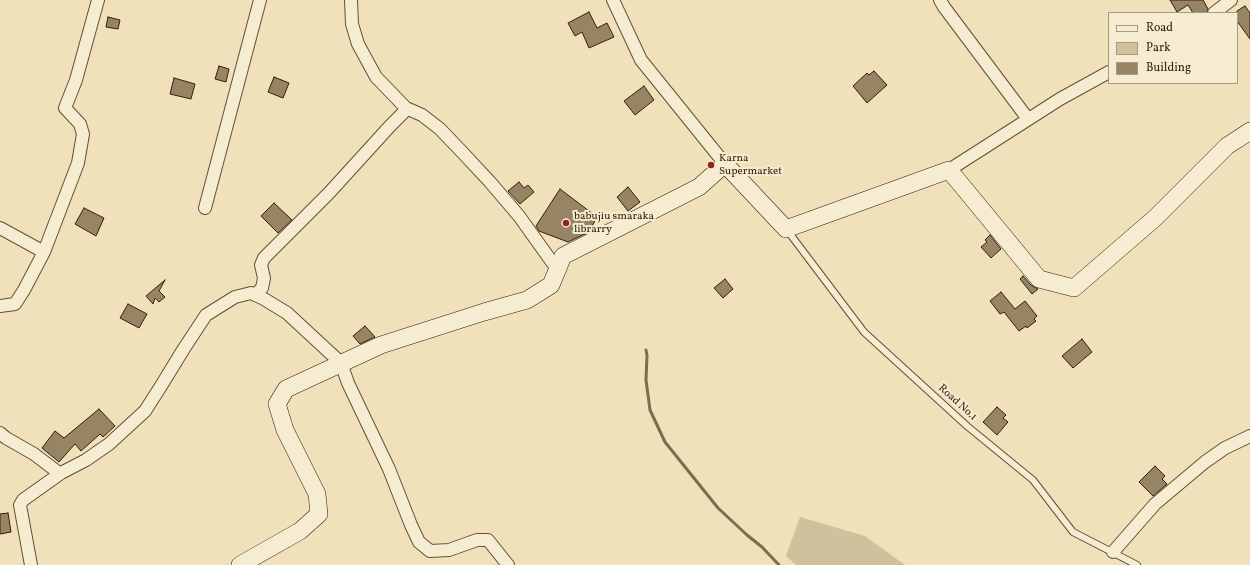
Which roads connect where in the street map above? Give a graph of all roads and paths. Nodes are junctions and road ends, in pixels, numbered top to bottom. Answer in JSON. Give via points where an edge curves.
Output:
{"nodes":[{"id":1,"x":98,"y":0,"type":"edge"},
{"id":2,"x":260,"y":0,"type":"edge"},
{"id":3,"x":352,"y":0,"type":"edge"},
{"id":4,"x":613,"y":0,"type":"edge"},
{"id":5,"x":940,"y":0,"type":"edge"},
{"id":6,"x":1231,"y":0,"type":"edge"},
{"id":7,"x":1215,"y":12,"type":"edge"},
{"id":8,"x":1108,"y":73,"type":"edge"},
{"id":9,"x":406,"y":108,"type":"junction"},
{"id":10,"x":1028,"y":119,"type":"junction"},
{"id":11,"x":1250,"y":131,"type":"edge"},
{"id":12,"x":725,"y":164,"type":"junction"},
{"id":13,"x":949,"y":170,"type":"junction"},
{"id":14,"x":205,"y":208,"type":"dead end"},
{"id":15,"x":0,"y":228,"type":"edge"},
{"id":16,"x":786,"y":229,"type":"junction"},
{"id":17,"x":44,"y":252,"type":"junction"},
{"id":18,"x":557,"y":269,"type":"junction"},
{"id":19,"x":255,"y":295,"type":"junction"},
{"id":20,"x":0,"y":306,"type":"edge"},
{"id":21,"x":341,"y":363,"type":"junction"},
{"id":22,"x":0,"y":433,"type":"edge"},
{"id":23,"x":1250,"y":436,"type":"edge"},
{"id":24,"x":61,"y":473,"type":"junction"},
{"id":25,"x":1113,"y":552,"type":"junction"},
{"id":26,"x":31,"y":565,"type":"edge"},
{"id":27,"x":240,"y":565,"type":"edge"},
{"id":28,"x":508,"y":565,"type":"edge"},
{"id":29,"x":1137,"y":565,"type":"edge"}],
"edges":[{"from":1,"to":17,"type":"street","via":[[76,80],[65,108],[80,124],[83,134],[78,163]]},
{"from":2,"to":14,"type":"street"},
{"from":3,"to":9,"type":"street","via":[[352,24],[358,44],[376,77]]},
{"from":4,"to":12,"type":"street","via":[[641,60]]},
{"from":5,"to":10,"type":"street"},
{"from":6,"to":7,"type":"street"},
{"from":8,"to":10,"type":"street"},
{"from":9,"to":18,"type":"street","via":[[422,115],[462,152],[519,216]]},
{"from":9,"to":19,"type":"street","via":[[329,193],[264,258],[261,265],[264,278],[262,288]]},
{"from":10,"to":13,"type":"street"},
{"from":11,"to":13,"type":"main road","via":[[1227,146],[1155,218],[1074,288],[1039,279]]},
{"from":12,"to":16,"type":"main road"},
{"from":12,"to":18,"type":"main road","via":[[699,187],[562,256]]},
{"from":13,"to":16,"type":"main road"},
{"from":15,"to":17,"type":"street"},
{"from":16,"to":25,"type":"lane","name":"Road No.1","via":[[864,332],[966,426],[1034,480],[1073,532]]},
{"from":17,"to":20,"type":"street","via":[[15,304]]},
{"from":18,"to":21,"type":"main road","via":[[551,285],[527,300],[381,345]]},
{"from":19,"to":21,"type":"street","via":[[287,313]]},
{"from":19,"to":24,"type":"street","via":[[235,297],[206,315],[145,411],[110,444]]},
{"from":21,"to":27,"type":"main road","via":[[286,389],[277,404],[285,430],[318,494],[319,514],[300,531]]},
{"from":21,"to":28,"type":"street","via":[[419,542],[430,551],[436,551],[449,550],[477,540],[488,540]]},
{"from":22,"to":24,"type":"street"},
{"from":23,"to":25,"type":"street","via":[[1205,462],[1155,504]]},
{"from":24,"to":26,"type":"street","via":[[23,500],[20,505]]},
{"from":25,"to":29,"type":"lane","name":"Road No.1"}]}
